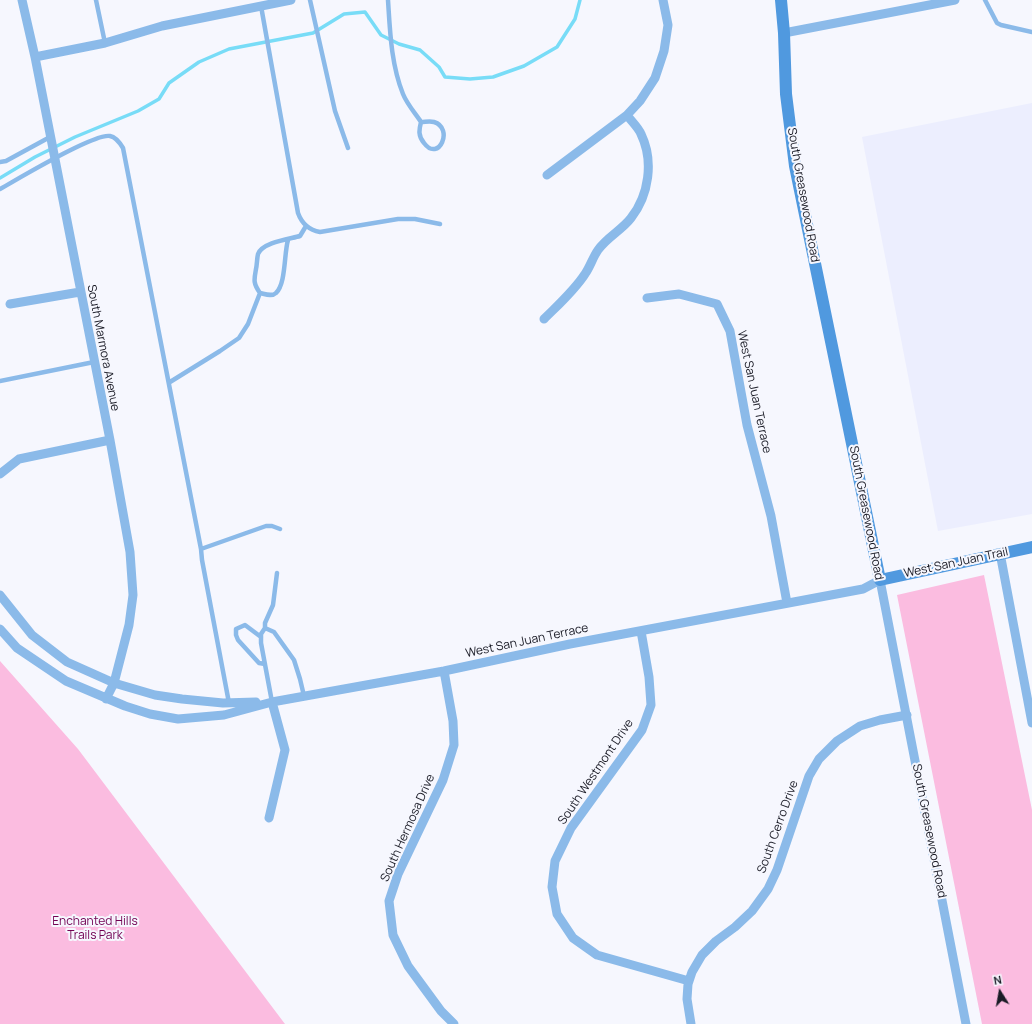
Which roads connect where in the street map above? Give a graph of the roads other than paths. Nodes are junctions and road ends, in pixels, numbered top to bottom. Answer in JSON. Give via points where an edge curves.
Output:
{"nodes":[{"id":1,"x":22,"y":0,"type":"edge"},
{"id":2,"x":96,"y":0,"type":"edge"},
{"id":3,"x":291,"y":0,"type":"edge"},
{"id":4,"x":310,"y":0,"type":"edge"},
{"id":5,"x":388,"y":0,"type":"edge"},
{"id":6,"x":663,"y":0,"type":"edge"},
{"id":7,"x":781,"y":0,"type":"edge"},
{"id":8,"x":956,"y":0,"type":"edge"},
{"id":9,"x":985,"y":0,"type":"edge"},
{"id":10,"x":261,"y":6,"type":"junction"},
{"id":11,"x":1032,"y":32,"type":"edge"},
{"id":12,"x":784,"y":33,"type":"junction"},
{"id":13,"x":105,"y":43,"type":"junction"},
{"id":14,"x":35,"y":57,"type":"junction"},
{"id":15,"x":626,"y":115,"type":"junction"},
{"id":16,"x":421,"y":122,"type":"junction"},
{"id":17,"x":50,"y":137,"type":"junction"},
{"id":18,"x":348,"y":148,"type":"dead end"},
{"id":19,"x":54,"y":158,"type":"junction"},
{"id":20,"x":0,"y":162,"type":"edge"},
{"id":21,"x":547,"y":175,"type":"dead end"},
{"id":22,"x":0,"y":189,"type":"edge"},
{"id":23,"x":440,"y":224,"type":"dead end"},
{"id":24,"x":306,"y":226,"type":"junction"},
{"id":25,"x":288,"y":240,"type":"junction"},
{"id":26,"x":80,"y":292,"type":"junction"},
{"id":27,"x":260,"y":293,"type":"junction"},
{"id":28,"x":646,"y":298,"type":"dead end"},
{"id":29,"x":10,"y":304,"type":"dead end"},
{"id":30,"x":544,"y":319,"type":"dead end"},
{"id":31,"x":94,"y":362,"type":"junction"},
{"id":32,"x":0,"y":380,"type":"edge"},
{"id":33,"x":170,"y":382,"type":"junction"},
{"id":34,"x":110,"y":440,"type":"junction"},
{"id":35,"x":0,"y":474,"type":"edge"},
{"id":36,"x":280,"y":529,"type":"dead end"},
{"id":37,"x":1032,"y":547,"type":"edge"},
{"id":38,"x":201,"y":549,"type":"junction"},
{"id":39,"x":1000,"y":553,"type":"junction"},
{"id":40,"x":277,"y":573,"type":"dead end"},
{"id":41,"x":880,"y":580,"type":"junction"},
{"id":42,"x":0,"y":595,"type":"edge"},
{"id":43,"x":788,"y":603,"type":"junction"},
{"id":44,"x":265,"y":628,"type":"junction"},
{"id":45,"x":641,"y":631,"type":"junction"},
{"id":46,"x":1,"y":634,"type":"edge"},
{"id":47,"x":261,"y":637,"type":"junction"},
{"id":48,"x":265,"y":664,"type":"junction"},
{"id":49,"x":444,"y":671,"type":"junction"},
{"id":50,"x":114,"y":683,"type":"junction"},
{"id":51,"x":304,"y":696,"type":"junction"},
{"id":52,"x":106,"y":700,"type":"junction"},
{"id":53,"x":272,"y":702,"type":"junction"},
{"id":54,"x":229,"y":703,"type":"junction"},
{"id":55,"x":907,"y":715,"type":"junction"},
{"id":56,"x":1032,"y":723,"type":"edge"},
{"id":57,"x":269,"y":818,"type":"dead end"},
{"id":58,"x":689,"y":981,"type":"junction"},
{"id":59,"x":454,"y":1024,"type":"edge"},
{"id":60,"x":691,"y":1024,"type":"edge"},
{"id":61,"x":966,"y":1024,"type":"edge"}],
"edges":[{"from":1,"to":14,"type":"street","name":"South Marmora Avenue"},
{"from":2,"to":13,"type":"lane"},
{"from":3,"to":10,"type":"street"},
{"from":4,"to":18,"type":"lane","via":[[335,111]]},
{"from":5,"to":16,"type":"lane","via":[[392,50],[398,77],[404,95]]},
{"from":6,"to":15,"type":"street","via":[[668,25],[664,51],[655,78]]},
{"from":7,"to":12,"type":"street","name":"South Greasewood Road"},
{"from":8,"to":12,"type":"street"},
{"from":9,"to":11,"type":"lane","via":[[997,23]]},
{"from":10,"to":13,"type":"street","via":[[162,26]]},
{"from":10,"to":24,"type":"lane","via":[[298,213]]},
{"from":12,"to":41,"type":"street","name":"South Greasewood Road","via":[[786,94],[795,166]]},
{"from":13,"to":14,"type":"street"},
{"from":14,"to":17,"type":"street","name":"South Marmora Avenue"},
{"from":15,"to":21,"type":"street"},
{"from":15,"to":30,"type":"street","via":[[641,133],[645,144],[648,181],[641,202],[630,219],[598,250],[586,274]]},
{"from":16,"to":16,"type":"lane","via":[[421,140],[425,146],[437,148],[444,140],[443,131],[433,121]]},
{"from":17,"to":19,"type":"street","name":"South Marmora Avenue"},
{"from":17,"to":20,"type":"lane"},
{"from":19,"to":22,"type":"lane"},
{"from":19,"to":26,"type":"street","name":"South Marmora Avenue"},
{"from":19,"to":33,"type":"lane","via":[[96,138],[110,136],[118,140],[123,148]]},
{"from":23,"to":24,"type":"lane","via":[[415,219],[398,219],[320,232]]},
{"from":24,"to":25,"type":"lane","via":[[300,236]]},
{"from":25,"to":27,"type":"lane","via":[[281,284],[276,293]]},
{"from":25,"to":27,"type":"lane","via":[[272,243],[258,253],[254,282]]},
{"from":26,"to":29,"type":"street"},
{"from":26,"to":31,"type":"street","name":"South Marmora Avenue"},
{"from":27,"to":33,"type":"lane","via":[[248,324],[239,338]]},
{"from":28,"to":43,"type":"street","name":"West San Juan Terrace","via":[[679,294],[717,304],[730,331],[747,425],[772,516]]},
{"from":31,"to":32,"type":"lane"},
{"from":31,"to":34,"type":"street","name":"South Marmora Avenue"},
{"from":33,"to":38,"type":"lane"},
{"from":34,"to":35,"type":"street","via":[[20,459]]},
{"from":34,"to":50,"type":"street","name":"South Marmora Avenue","via":[[130,552],[133,595],[130,625]]},
{"from":36,"to":38,"type":"lane","via":[[266,526]]},
{"from":37,"to":39,"type":"street","name":"West San Juan Trail"},
{"from":38,"to":54,"type":"lane"},
{"from":39,"to":41,"type":"street","name":"West San Juan Trail"},
{"from":39,"to":56,"type":"street"},
{"from":40,"to":44,"type":"lane","via":[[273,605]]},
{"from":41,"to":43,"type":"street","name":"West San Juan Terrace","via":[[863,589]]},
{"from":41,"to":55,"type":"street","name":"South Greasewood Road"},
{"from":42,"to":50,"type":"street","name":"West San Juan Terrace","via":[[32,635],[67,662]]},
{"from":43,"to":45,"type":"street","name":"West San Juan Terrace"},
{"from":44,"to":47,"type":"lane"},
{"from":44,"to":51,"type":"lane","via":[[274,632],[294,660]]},
{"from":45,"to":49,"type":"street","name":"West San Juan Terrace"},
{"from":45,"to":58,"type":"street","name":"South Westmont Drive","via":[[651,705],[642,730],[571,828],[555,861],[552,887],[557,914],[573,938],[597,955]]},
{"from":46,"to":52,"type":"street","name":"West San Juan Terrace","via":[[59,677]]},
{"from":47,"to":48,"type":"lane"},
{"from":47,"to":48,"type":"lane","via":[[245,625],[236,628],[238,640],[260,663]]},
{"from":48,"to":53,"type":"lane"},
{"from":49,"to":51,"type":"street","name":"West San Juan Terrace"},
{"from":49,"to":59,"type":"street","name":"South Hermosa Drive","via":[[453,721],[454,745],[443,780],[398,874],[389,900],[393,935],[408,966],[441,1011]]},
{"from":50,"to":52,"type":"street","name":"South Marmora Avenue"},
{"from":50,"to":54,"type":"street","name":"West San Juan Terrace","via":[[182,699]]},
{"from":51,"to":53,"type":"street","name":"West San Juan Terrace"},
{"from":52,"to":53,"type":"street","name":"West San Juan Terrace","via":[[150,714],[178,718],[224,715]]},
{"from":53,"to":54,"type":"street","name":"West San Juan Terrace"},
{"from":53,"to":57,"type":"street","via":[[285,750]]},
{"from":55,"to":58,"type":"street","name":"South Cerro Drive","via":[[860,726],[837,741],[819,758],[809,776],[768,889],[752,911],[702,955]]},
{"from":55,"to":61,"type":"street","name":"South Greasewood Road"},
{"from":58,"to":60,"type":"street","name":"South Cerro Drive","via":[[687,998]]}]}
